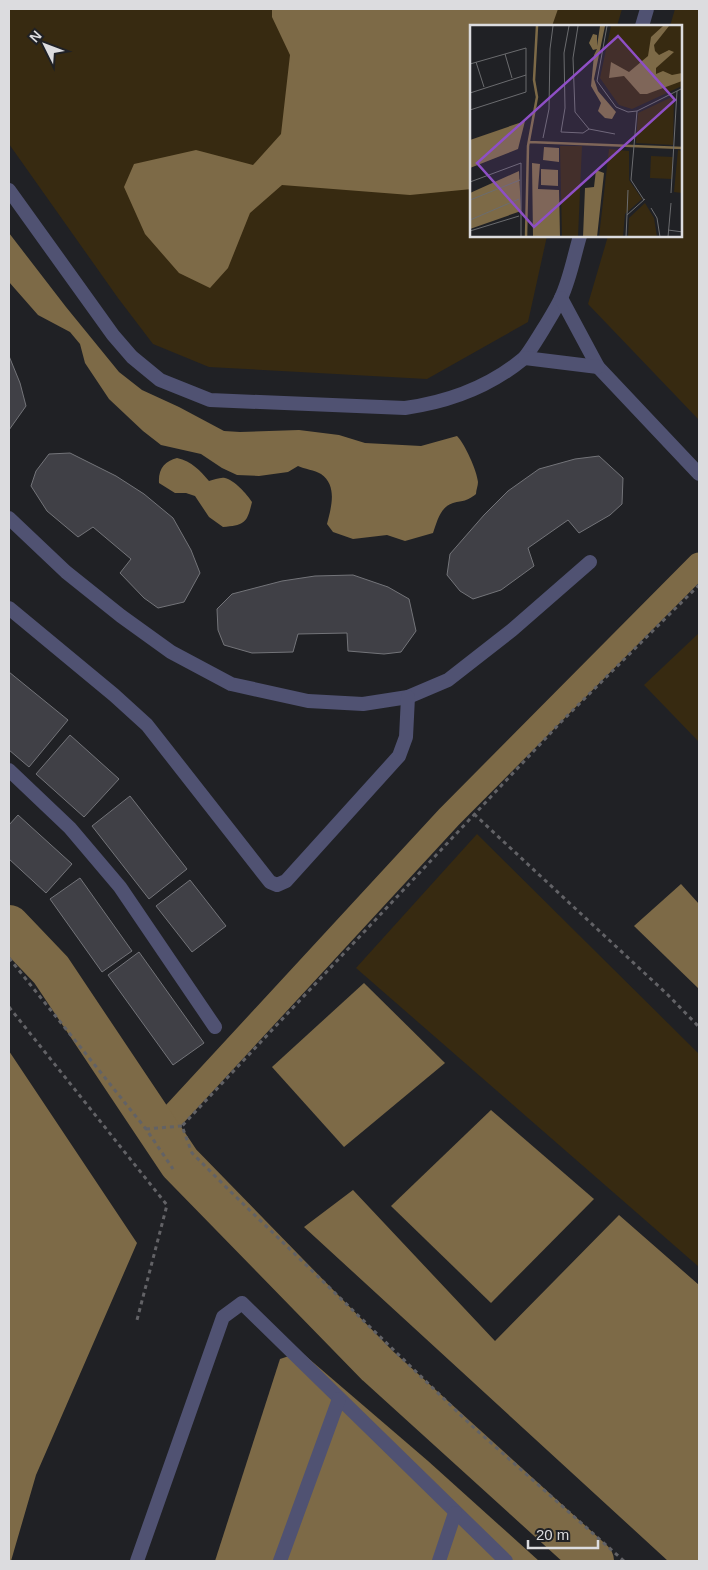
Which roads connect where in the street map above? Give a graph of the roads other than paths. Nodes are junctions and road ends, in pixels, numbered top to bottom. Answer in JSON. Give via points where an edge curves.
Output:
{"nodes":[{"id":1,"x":647,"y":9,"type":"edge"},
{"id":2,"x":642,"y":25,"type":"edge"},
{"id":3,"x":9,"y":190,"type":"edge"},
{"id":4,"x":579,"y":238,"type":"edge"},
{"id":5,"x":561,"y":298,"type":"junction"},
{"id":6,"x":525,"y":358,"type":"junction"},
{"id":7,"x":598,"y":367,"type":"junction"},
{"id":8,"x":699,"y":474,"type":"edge"},
{"id":9,"x":9,"y":518,"type":"edge"},
{"id":10,"x":590,"y":562,"type":"dead end"},
{"id":11,"x":9,"y":608,"type":"edge"},
{"id":12,"x":408,"y":697,"type":"junction"},
{"id":13,"x":9,"y":770,"type":"edge"},
{"id":14,"x":215,"y":1027,"type":"dead end"},
{"id":15,"x":339,"y":1399,"type":"junction"},
{"id":16,"x":455,"y":1513,"type":"junction"},
{"id":17,"x":137,"y":1561,"type":"edge"},
{"id":18,"x":280,"y":1561,"type":"edge"},
{"id":19,"x":439,"y":1561,"type":"edge"},
{"id":20,"x":506,"y":1561,"type":"edge"}],
"edges":[{"from":1,"to":2,"type":"street"},
{"from":3,"to":6,"type":"street","via":[[113,335],[132,356],[160,380],[210,400],[405,408],[429,405],[459,396],[494,379]]},
{"from":4,"to":5,"type":"street"},
{"from":5,"to":6,"type":"street"},
{"from":5,"to":7,"type":"street"},
{"from":6,"to":7,"type":"street"},
{"from":7,"to":8,"type":"street"},
{"from":9,"to":12,"type":"street","via":[[66,572],[121,616],[171,652],[231,684],[308,701],[363,704]]},
{"from":10,"to":12,"type":"street","via":[[448,680]]},
{"from":11,"to":12,"type":"street","via":[[147,726],[270,882],[278,885],[286,881],[399,756],[406,737]]},
{"from":13,"to":14,"type":"street","via":[[70,828],[120,887]]},
{"from":15,"to":16,"type":"street"},
{"from":15,"to":17,"type":"street","via":[[242,1303],[223,1317]]},
{"from":15,"to":18,"type":"street"},
{"from":16,"to":19,"type":"street"},
{"from":16,"to":20,"type":"street"}]}
